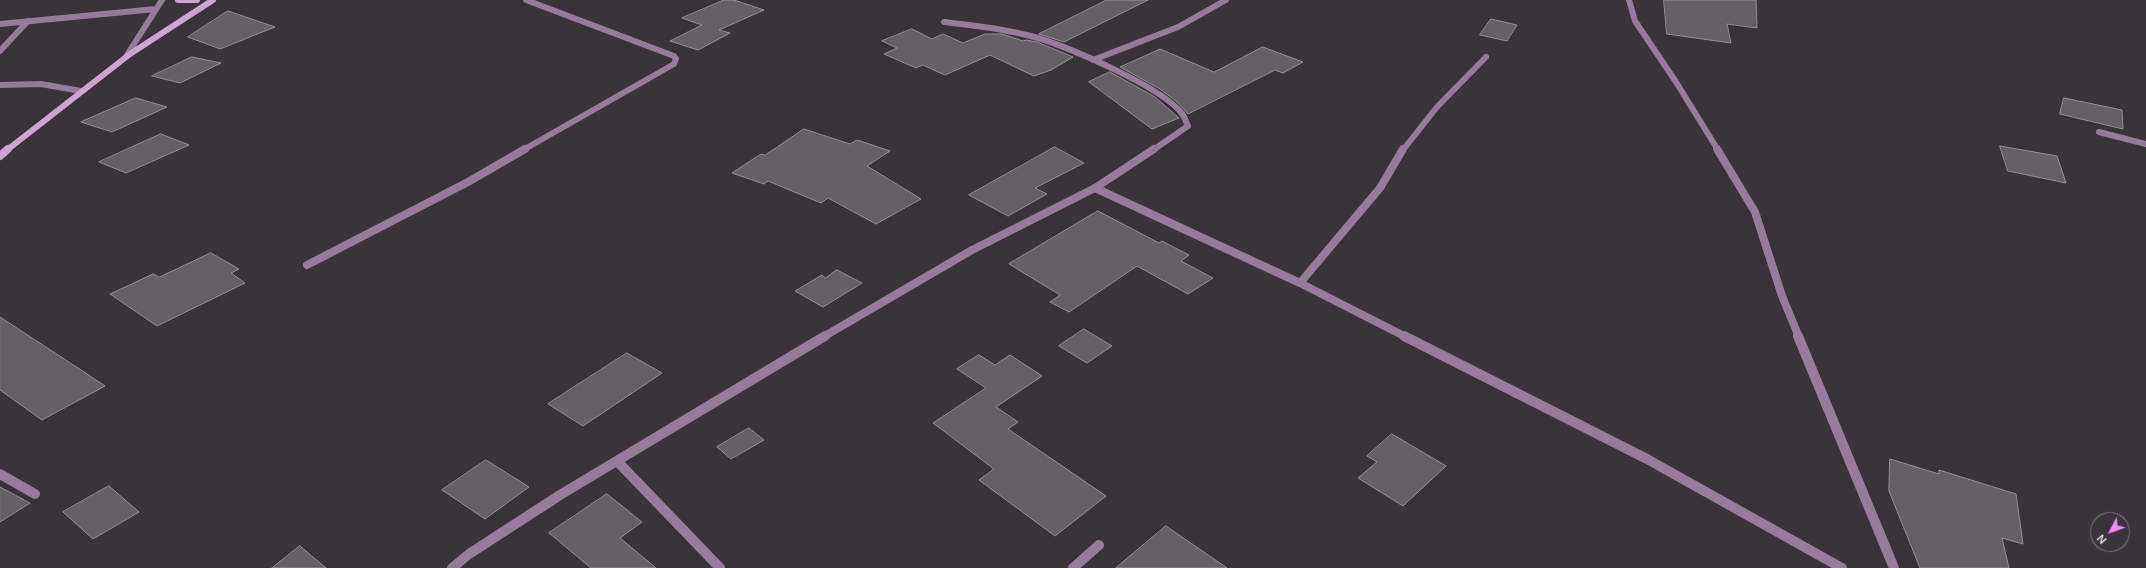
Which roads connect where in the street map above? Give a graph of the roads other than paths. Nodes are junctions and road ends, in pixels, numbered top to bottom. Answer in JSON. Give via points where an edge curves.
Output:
{"nodes":[{"id":1,"x":162,"y":0,"type":"edge"},
{"id":2,"x":178,"y":0,"type":"edge"},
{"id":3,"x":197,"y":0,"type":"edge"},
{"id":4,"x":213,"y":0,"type":"edge"},
{"id":5,"x":526,"y":0,"type":"edge"},
{"id":6,"x":1226,"y":0,"type":"edge"},
{"id":7,"x":1629,"y":0,"type":"edge"},
{"id":8,"x":156,"y":9,"type":"junction"},
{"id":9,"x":28,"y":21,"type":"junction"},
{"id":10,"x":944,"y":22,"type":"dead end"},
{"id":11,"x":0,"y":24,"type":"edge"},
{"id":12,"x":0,"y":51,"type":"edge"},
{"id":13,"x":127,"y":55,"type":"junction"},
{"id":14,"x":1486,"y":57,"type":"dead end"},
{"id":15,"x":1093,"y":60,"type":"junction"},
{"id":16,"x":0,"y":85,"type":"edge"},
{"id":17,"x":81,"y":91,"type":"junction"},
{"id":18,"x":2099,"y":132,"type":"dead end"},
{"id":19,"x":2146,"y":144,"type":"edge"},
{"id":20,"x":0,"y":156,"type":"edge"},
{"id":21,"x":1095,"y":188,"type":"junction"},
{"id":22,"x":307,"y":265,"type":"dead end"},
{"id":23,"x":1300,"y":283,"type":"junction"},
{"id":24,"x":617,"y":460,"type":"junction"},
{"id":25,"x":0,"y":474,"type":"edge"},
{"id":26,"x":35,"y":494,"type":"dead end"},
{"id":27,"x":1099,"y":545,"type":"dead end"},
{"id":28,"x":452,"y":568,"type":"edge"},
{"id":29,"x":720,"y":568,"type":"edge"},
{"id":30,"x":1073,"y":568,"type":"edge"},
{"id":31,"x":1842,"y":568,"type":"edge"},
{"id":32,"x":1894,"y":568,"type":"edge"}],
"edges":[{"from":1,"to":8,"type":"street"},
{"from":2,"to":3,"type":"main road"},
{"from":4,"to":13,"type":"main road","via":[[170,25]]},
{"from":5,"to":22,"type":"street","via":[[674,56],[674,64],[468,182]]},
{"from":6,"to":15,"type":"street","via":[[1212,10],[1168,30]]},
{"from":7,"to":32,"type":"street","via":[[1635,21],[1676,82],[1755,212],[1782,296]]},
{"from":8,"to":9,"type":"street"},
{"from":8,"to":13,"type":"street"},
{"from":9,"to":11,"type":"street"},
{"from":9,"to":12,"type":"street"},
{"from":10,"to":15,"type":"street","via":[[988,27],[1039,39]]},
{"from":13,"to":17,"type":"main road"},
{"from":14,"to":23,"type":"street","via":[[1437,107],[1407,143],[1380,188]]},
{"from":15,"to":21,"type":"street","via":[[1153,90],[1183,112],[1188,119],[1188,126],[1183,131]]},
{"from":16,"to":17,"type":"street","via":[[59,85]]},
{"from":17,"to":20,"type":"main road"},
{"from":18,"to":19,"type":"street"},
{"from":21,"to":23,"type":"street"},
{"from":21,"to":24,"type":"street","via":[[972,250]]},
{"from":23,"to":31,"type":"street","via":[[1647,459]]},
{"from":24,"to":28,"type":"street","via":[[469,554]]},
{"from":24,"to":29,"type":"street"},
{"from":25,"to":26,"type":"street"},
{"from":27,"to":30,"type":"street"}]}
